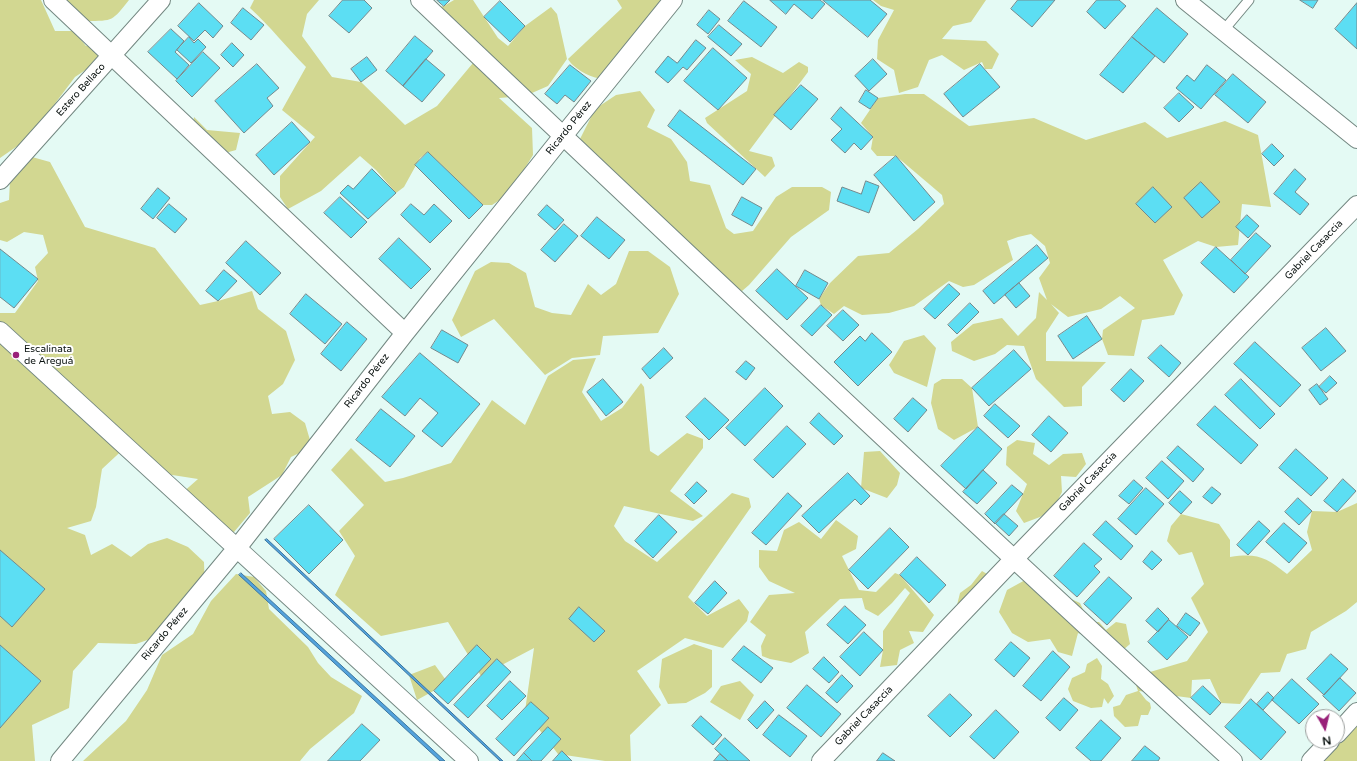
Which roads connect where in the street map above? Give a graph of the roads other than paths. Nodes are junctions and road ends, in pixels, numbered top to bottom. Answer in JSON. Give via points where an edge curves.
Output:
{"nodes":[{"id":1,"x":53,"y":0,"type":"edge"},
{"id":2,"x":161,"y":0,"type":"edge"},
{"id":3,"x":420,"y":0,"type":"edge"},
{"id":4,"x":673,"y":0,"type":"edge"},
{"id":5,"x":1185,"y":0,"type":"edge"},
{"id":6,"x":1249,"y":0,"type":"edge"},
{"id":7,"x":1223,"y":31,"type":"junction"},
{"id":8,"x":112,"y":55,"type":"junction"},
{"id":9,"x":563,"y":136,"type":"junction"},
{"id":10,"x":1357,"y":139,"type":"edge"},
{"id":11,"x":0,"y":180,"type":"edge"},
{"id":12,"x":1357,"y":205,"type":"edge"},
{"id":13,"x":0,"y":331,"type":"edge"},
{"id":14,"x":405,"y":333,"type":"junction"},
{"id":15,"x":237,"y":548,"type":"junction"},
{"id":16,"x":1013,"y":560,"type":"junction"},
{"id":17,"x":1357,"y":712,"type":"edge"},
{"id":18,"x":1345,"y":725,"type":"edge"},
{"id":19,"x":1322,"y":749,"type":"edge"},
{"id":20,"x":60,"y":761,"type":"edge"},
{"id":21,"x":469,"y":761,"type":"edge"},
{"id":22,"x":821,"y":761,"type":"edge"},
{"id":23,"x":1233,"y":761,"type":"edge"},
{"id":24,"x":1311,"y":761,"type":"edge"}],
"edges":[{"from":1,"to":8,"type":"street"},
{"from":2,"to":8,"type":"street","name":"Estero Bellaco"},
{"from":3,"to":9,"type":"street"},
{"from":4,"to":9,"type":"street","name":"Ricardo Pérez"},
{"from":5,"to":7,"type":"street"},
{"from":6,"to":7,"type":"lane"},
{"from":7,"to":10,"type":"street"},
{"from":8,"to":11,"type":"street","name":"Estero Bellaco"},
{"from":8,"to":14,"type":"street"},
{"from":9,"to":14,"type":"street","name":"Ricardo Pérez"},
{"from":9,"to":16,"type":"street"},
{"from":12,"to":16,"type":"street","name":"Gabriel Casaccia"},
{"from":13,"to":15,"type":"street"},
{"from":14,"to":15,"type":"street","name":"Ricardo Pérez"},
{"from":15,"to":20,"type":"street","name":"Ricardo Pérez"},
{"from":15,"to":21,"type":"street"},
{"from":16,"to":22,"type":"street","name":"Gabriel Casaccia"},
{"from":16,"to":23,"type":"street"},
{"from":17,"to":18,"type":"street"},
{"from":19,"to":24,"type":"street"}]}
